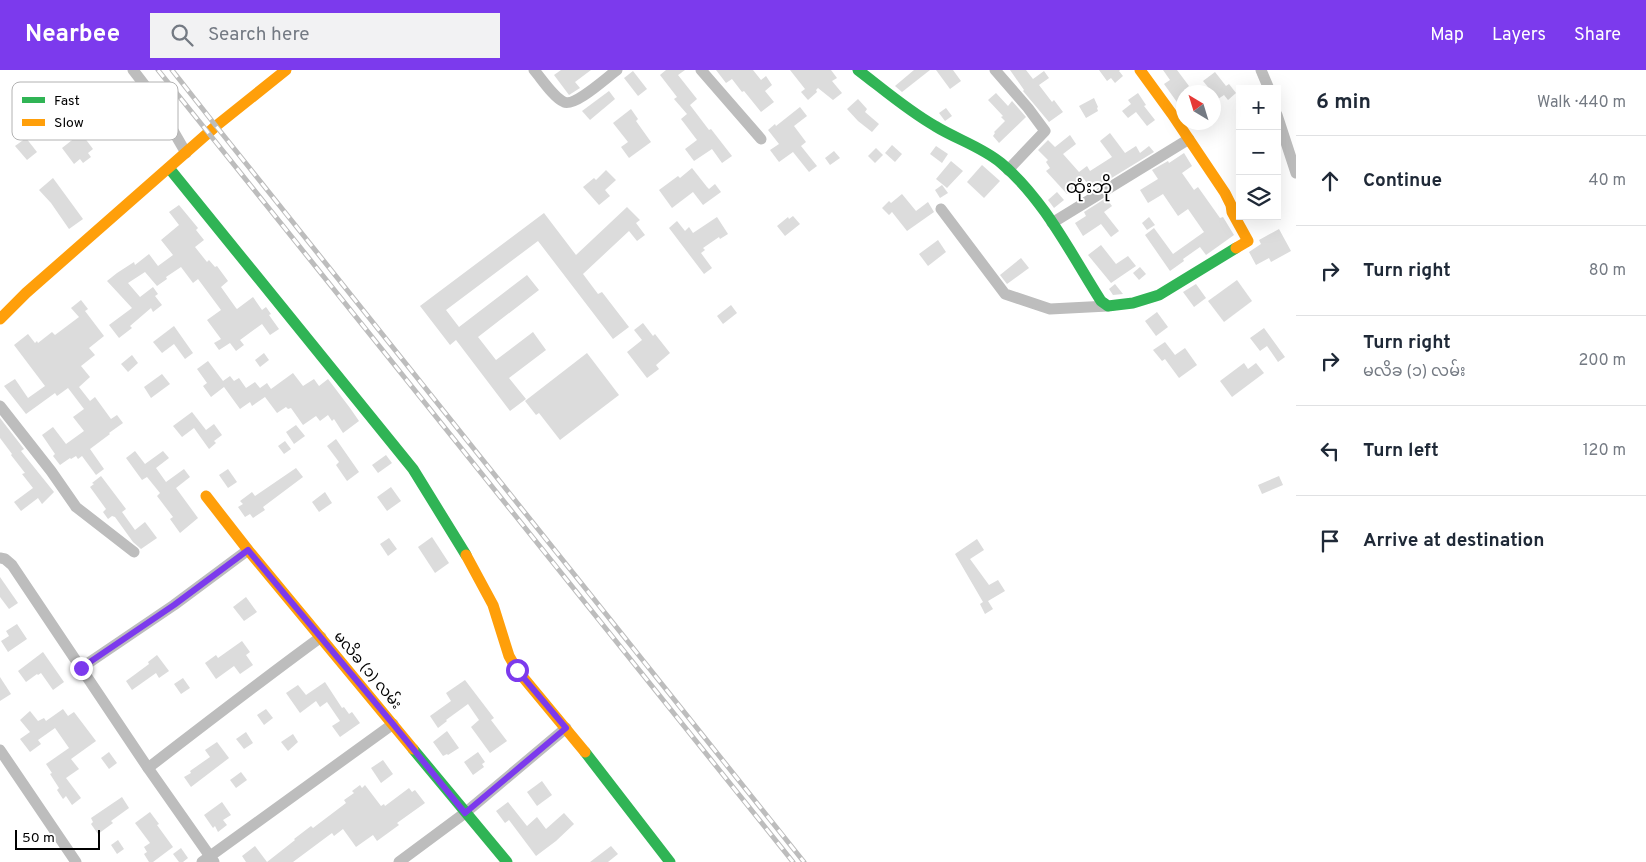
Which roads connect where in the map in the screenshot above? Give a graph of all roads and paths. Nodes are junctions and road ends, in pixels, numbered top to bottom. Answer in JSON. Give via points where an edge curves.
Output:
{"nodes":[{"id":1,"x":133,"y":70,"type":"edge"},
{"id":2,"x":286,"y":70,"type":"edge"},
{"id":3,"x":534,"y":70,"type":"edge"},
{"id":4,"x":617,"y":70,"type":"edge"},
{"id":5,"x":701,"y":70,"type":"edge"},
{"id":6,"x":858,"y":70,"type":"edge"},
{"id":7,"x":995,"y":70,"type":"edge"},
{"id":8,"x":1140,"y":70,"type":"edge"},
{"id":9,"x":1261,"y":70,"type":"edge"},
{"id":10,"x":142,"y":82,"type":"edge"},
{"id":11,"x":1267,"y":85,"type":"edge"},
{"id":12,"x":1281,"y":126,"type":"edge"},
{"id":13,"x":178,"y":139,"type":"edge"},
{"id":14,"x":762,"y":139,"type":"dead end"},
{"id":15,"x":1189,"y":139,"type":"junction"},
{"id":16,"x":186,"y":153,"type":"junction"},
{"id":17,"x":169,"y":168,"type":"junction"},
{"id":18,"x":1008,"y":170,"type":"junction"},
{"id":19,"x":1296,"y":173,"type":"edge"},
{"id":20,"x":941,"y":209,"type":"dead end"},
{"id":21,"x":1052,"y":223,"type":"junction"},
{"id":22,"x":1108,"y":306,"type":"junction"},
{"id":23,"x":0,"y":319,"type":"edge"},
{"id":24,"x":0,"y":406,"type":"edge"},
{"id":25,"x":206,"y":496,"type":"dead end"},
{"id":26,"x":248,"y":550,"type":"junction"},
{"id":27,"x":134,"y":552,"type":"dead end"},
{"id":28,"x":0,"y":558,"type":"edge"},
{"id":29,"x":321,"y":638,"type":"junction"},
{"id":30,"x":81,"y":668,"type":"junction"},
{"id":31,"x":393,"y":724,"type":"junction"},
{"id":32,"x":566,"y":728,"type":"junction"},
{"id":33,"x":0,"y":750,"type":"edge"},
{"id":34,"x":148,"y":768,"type":"junction"},
{"id":35,"x":465,"y":813,"type":"junction"},
{"id":36,"x":209,"y":860,"type":"edge"},
{"id":37,"x":76,"y":862,"type":"edge"},
{"id":38,"x":399,"y":862,"type":"edge"},
{"id":39,"x":507,"y":862,"type":"edge"},
{"id":40,"x":670,"y":862,"type":"edge"}],
"edges":[{"from":1,"to":10,"type":"street"},
{"from":2,"to":16,"type":"street"},
{"from":3,"to":4,"type":"street","via":[[558,98],[570,103]]},
{"from":5,"to":14,"type":"street"},
{"from":6,"to":18,"type":"street","via":[[912,112],[986,153]]},
{"from":7,"to":18,"type":"street","via":[[1045,131]]},
{"from":8,"to":15,"type":"street"},
{"from":9,"to":11,"type":"street"},
{"from":12,"to":19,"type":"street"},
{"from":13,"to":16,"type":"street"},
{"from":15,"to":21,"type":"street"},
{"from":15,"to":22,"type":"street","via":[[1232,205],[1232,212],[1248,241],[1159,295]]},
{"from":16,"to":17,"type":"street"},
{"from":17,"to":23,"type":"street"},
{"from":17,"to":32,"type":"street","via":[[413,468],[485,590],[517,670]]},
{"from":18,"to":21,"type":"street"},
{"from":20,"to":22,"type":"street","via":[[1005,294],[1050,309]]},
{"from":21,"to":22,"type":"street","via":[[1101,301]]},
{"from":24,"to":27,"type":"street","via":[[76,506]]},
{"from":25,"to":26,"type":"street","name":"မလိခ (၁) လမ်း"},
{"from":26,"to":29,"type":"street","name":"မလိခ (၁) လမ်း"},
{"from":26,"to":30,"type":"street"},
{"from":28,"to":30,"type":"street","via":[[12,565]]},
{"from":29,"to":31,"type":"street","name":"မလိခ (၁) လမ်း"},
{"from":29,"to":34,"type":"street"},
{"from":30,"to":34,"type":"street"},
{"from":31,"to":35,"type":"street","name":"မလိခ (၁) လမ်း"},
{"from":31,"to":36,"type":"street"},
{"from":32,"to":35,"type":"street"},
{"from":32,"to":40,"type":"street"},
{"from":33,"to":37,"type":"street"},
{"from":34,"to":36,"type":"street"},
{"from":35,"to":38,"type":"street"},
{"from":35,"to":39,"type":"street","name":"မလိခ (၁) လမ်း"}]}
